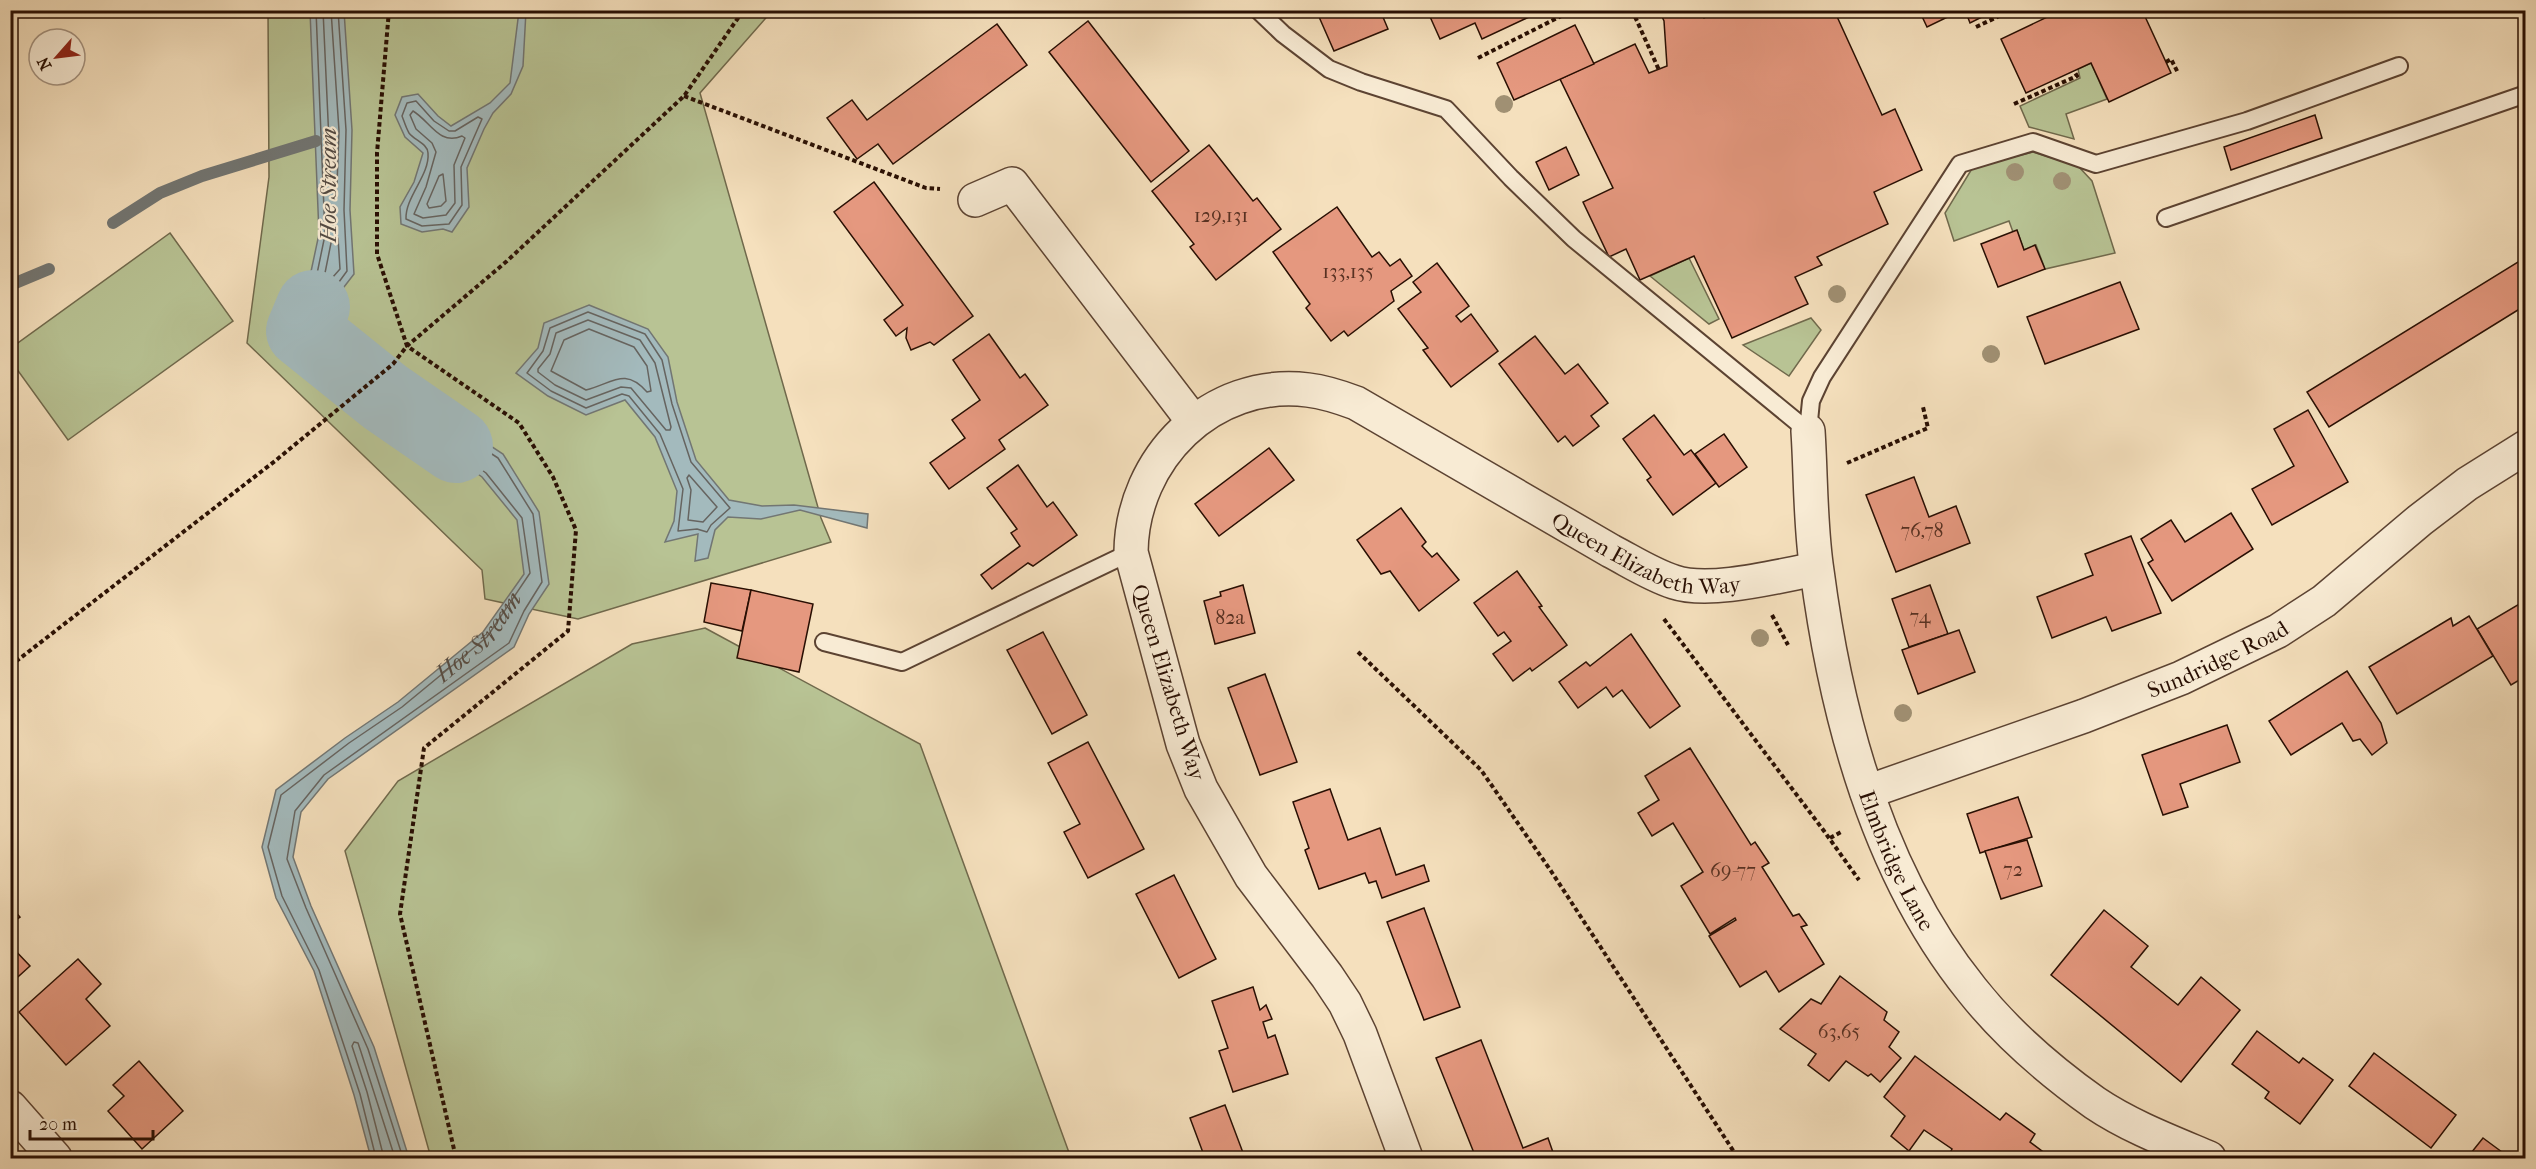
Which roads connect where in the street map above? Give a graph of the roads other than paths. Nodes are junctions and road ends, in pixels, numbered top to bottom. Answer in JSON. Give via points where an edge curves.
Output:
{"nodes":[{"id":1,"x":1258,"y":10,"type":"edge"},
{"id":2,"x":2399,"y":66,"type":"dead end"},
{"id":3,"x":2526,"y":94,"type":"edge"},
{"id":4,"x":975,"y":200,"type":"road end"},
{"id":5,"x":2166,"y":218,"type":"dead end"},
{"id":6,"x":1193,"y":421,"type":"junction"},
{"id":7,"x":1808,"y":431,"type":"junction"},
{"id":8,"x":2526,"y":447,"type":"edge"},
{"id":9,"x":1131,"y":552,"type":"junction"},
{"id":10,"x":1816,"y":569,"type":"junction"},
{"id":11,"x":824,"y":642,"type":"dead end"},
{"id":12,"x":1867,"y":792,"type":"junction"},
{"id":13,"x":10,"y":1107,"type":"edge"},
{"id":14,"x":55,"y":1158,"type":"edge"},
{"id":15,"x":1406,"y":1158,"type":"edge"},
{"id":16,"x":2209,"y":1158,"type":"edge"}],
"edges":[{"from":1,"to":7,"type":"lane","via":[[1329,69],[1446,109],[1574,239]]},
{"from":2,"to":7,"type":"lane","via":[[2247,121],[2096,164],[2033,142],[1960,164],[1822,377],[1811,401]]},
{"from":3,"to":5,"type":"lane"},
{"from":4,"to":6,"type":"street","via":[[1012,184]]},
{"from":6,"to":9,"type":"street","name":"Queen Elizabeth Way","via":[[1160,458],[1145,485],[1131,531]]},
{"from":6,"to":10,"type":"street","name":"Queen Elizabeth Way","via":[[1238,397],[1269,390],[1305,389],[1331,394],[1356,403],[1611,551],[1676,583],[1703,586]]},
{"from":7,"to":10,"type":"street","name":"Elmbridge Lane"},
{"from":8,"to":12,"type":"street","name":"Sundridge Road","via":[[2467,484],[2324,601],[2278,632],[2181,678],[2084,716]]},
{"from":9,"to":11,"type":"lane","via":[[902,662]]},
{"from":9,"to":15,"type":"street","name":"Queen Elizabeth Way","via":[[1183,744],[1201,789],[1251,876],[1345,1003]]},
{"from":10,"to":12,"type":"street","name":"Elmbridge Lane","via":[[1843,713]]},
{"from":12,"to":16,"type":"street","name":"Elmbridge Lane","via":[[1919,909],[1954,965],[1999,1021],[2051,1069],[2097,1104],[2146,1131]]},
{"from":13,"to":14,"type":"street"}]}
